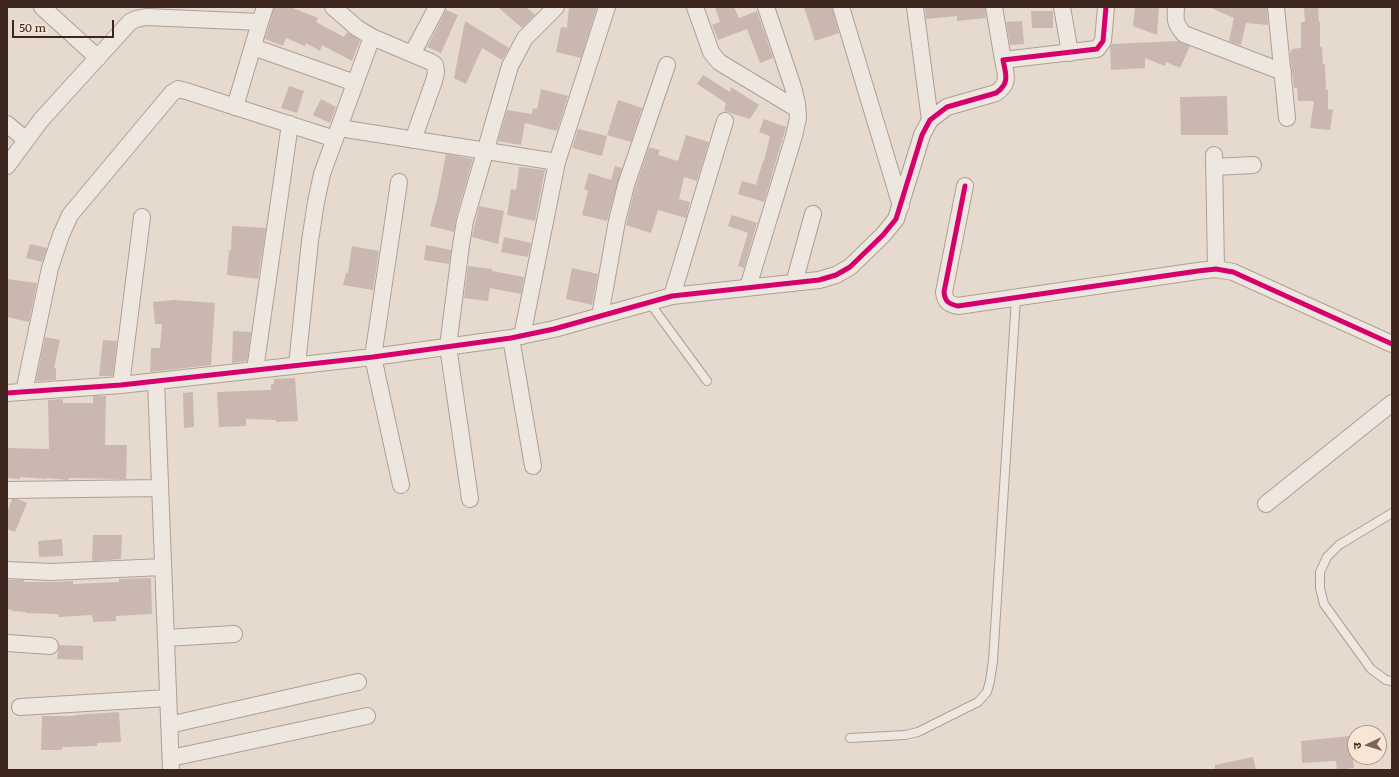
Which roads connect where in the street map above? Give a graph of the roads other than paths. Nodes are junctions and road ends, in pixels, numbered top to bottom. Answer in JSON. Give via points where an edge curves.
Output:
{"nodes":[{"id":1,"x":42,"y":7,"type":"edge"},
{"id":2,"x":333,"y":7,"type":"edge"},
{"id":3,"x":437,"y":7,"type":"edge"},
{"id":4,"x":556,"y":7,"type":"edge"},
{"id":5,"x":607,"y":7,"type":"edge"},
{"id":6,"x":695,"y":7,"type":"edge"},
{"id":7,"x":766,"y":7,"type":"edge"},
{"id":8,"x":841,"y":7,"type":"edge"},
{"id":9,"x":915,"y":7,"type":"edge"},
{"id":10,"x":994,"y":7,"type":"edge"},
{"id":11,"x":1062,"y":7,"type":"edge"},
{"id":12,"x":1106,"y":7,"type":"edge"},
{"id":13,"x":1176,"y":7,"type":"edge"},
{"id":14,"x":1276,"y":7,"type":"edge"},
{"id":15,"x":263,"y":14,"type":"edge"},
{"id":16,"x":372,"y":37,"type":"junction"},
{"id":17,"x":252,"y":47,"type":"junction"},
{"id":18,"x":1070,"y":52,"type":"junction"},
{"id":19,"x":412,"y":54,"type":"junction"},
{"id":20,"x":98,"y":58,"type":"junction"},
{"id":21,"x":1003,"y":60,"type":"junction"},
{"id":22,"x":667,"y":65,"type":"dead end"},
{"id":23,"x":1283,"y":72,"type":"junction"},
{"id":24,"x":355,"y":83,"type":"junction"},
{"id":25,"x":235,"y":107,"type":"junction"},
{"id":26,"x":797,"y":109,"type":"junction"},
{"id":27,"x":1287,"y":118,"type":"dead end"},
{"id":28,"x":725,"y":120,"type":"dead end"},
{"id":29,"x":930,"y":120,"type":"junction"},
{"id":30,"x":7,"y":124,"type":"edge"},
{"id":31,"x":290,"y":124,"type":"junction"},
{"id":32,"x":337,"y":133,"type":"junction"},
{"id":33,"x":26,"y":140,"type":"junction"},
{"id":34,"x":413,"y":140,"type":"junction"},
{"id":35,"x":485,"y":151,"type":"junction"},
{"id":36,"x":557,"y":162,"type":"junction"},
{"id":37,"x":1253,"y":165,"type":"dead end"},
{"id":38,"x":7,"y":166,"type":"edge"},
{"id":39,"x":399,"y":182,"type":"dead end"},
{"id":40,"x":965,"y":186,"type":"dead end"},
{"id":41,"x":901,"y":206,"type":"junction"},
{"id":42,"x":813,"y":214,"type":"dead end"},
{"id":43,"x":142,"y":217,"type":"dead end"},
{"id":44,"x":1216,"y":270,"type":"junction"},
{"id":45,"x":794,"y":283,"type":"junction"},
{"id":46,"x":748,"y":287,"type":"junction"},
{"id":47,"x":672,"y":296,"type":"junction"},
{"id":48,"x":1016,"y":298,"type":"junction"},
{"id":49,"x":649,"y":302,"type":"junction"},
{"id":50,"x":600,"y":316,"type":"junction"},
{"id":51,"x":516,"y":337,"type":"junction"},
{"id":52,"x":1392,"y":344,"type":"edge"},
{"id":53,"x":448,"y":346,"type":"junction"},
{"id":54,"x":373,"y":357,"type":"junction"},
{"id":55,"x":297,"y":365,"type":"junction"},
{"id":56,"x":254,"y":370,"type":"junction"},
{"id":57,"x":707,"y":380,"type":"dead end"},
{"id":58,"x":156,"y":381,"type":"junction"},
{"id":59,"x":121,"y":385,"type":"junction"},
{"id":60,"x":24,"y":392,"type":"junction"},
{"id":61,"x":7,"y":393,"type":"edge"},
{"id":62,"x":1392,"y":403,"type":"edge"},
{"id":63,"x":533,"y":466,"type":"dead end"},
{"id":64,"x":401,"y":485,"type":"dead end"},
{"id":65,"x":160,"y":488,"type":"junction"},
{"id":66,"x":7,"y":490,"type":"edge"},
{"id":67,"x":470,"y":499,"type":"dead end"},
{"id":68,"x":1266,"y":504,"type":"dead end"},
{"id":69,"x":1392,"y":513,"type":"edge"},
{"id":70,"x":163,"y":567,"type":"junction"},
{"id":71,"x":7,"y":570,"type":"edge"},
{"id":72,"x":234,"y":634,"type":"dead end"},
{"id":73,"x":166,"y":638,"type":"junction"},
{"id":74,"x":7,"y":643,"type":"edge"},
{"id":75,"x":50,"y":646,"type":"dead end"},
{"id":76,"x":1392,"y":681,"type":"edge"},
{"id":77,"x":358,"y":682,"type":"dead end"},
{"id":78,"x":168,"y":698,"type":"junction"},
{"id":79,"x":20,"y":707,"type":"dead end"},
{"id":80,"x":367,"y":716,"type":"dead end"},
{"id":81,"x":169,"y":725,"type":"junction"},
{"id":82,"x":850,"y":738,"type":"dead end"},
{"id":83,"x":171,"y":764,"type":"edge"}],
"edges":[{"from":1,"to":20,"type":"street"},
{"from":2,"to":16,"type":"street","via":[[357,28]]},
{"from":3,"to":19,"type":"street"},
{"from":4,"to":35,"type":"street","via":[[525,38],[510,66]]},
{"from":5,"to":36,"type":"street"},
{"from":6,"to":26,"type":"street","via":[[711,52],[719,62]]},
{"from":7,"to":26,"type":"street","via":[[793,87]]},
{"from":8,"to":41,"type":"street"},
{"from":9,"to":29,"type":"street"},
{"from":10,"to":21,"type":"street"},
{"from":11,"to":18,"type":"street"},
{"from":12,"to":18,"type":"street","via":[[1103,41],[1097,49]]},
{"from":13,"to":23,"type":"street","via":[[1175,21],[1184,34]]},
{"from":14,"to":23,"type":"street"},
{"from":15,"to":17,"type":"street"},
{"from":15,"to":20,"type":"street","via":[[136,19],[130,22]]},
{"from":16,"to":19,"type":"street"},
{"from":16,"to":24,"type":"street"},
{"from":17,"to":24,"type":"street"},
{"from":17,"to":25,"type":"street"},
{"from":18,"to":21,"type":"street"},
{"from":19,"to":34,"type":"street","via":[[431,62],[435,65],[436,72]]},
{"from":20,"to":33,"type":"street"},
{"from":21,"to":29,"type":"street","via":[[1007,80],[996,93],[947,107]]},
{"from":22,"to":50,"type":"street","via":[[626,185],[617,220]]},
{"from":23,"to":27,"type":"street"},
{"from":24,"to":32,"type":"street"},
{"from":25,"to":31,"type":"street"},
{"from":25,"to":60,"type":"street","via":[[178,89],[70,215],[50,268]]},
{"from":26,"to":46,"type":"street","via":[[794,136]]},
{"from":28,"to":47,"type":"street"},
{"from":29,"to":41,"type":"street","via":[[922,135]]},
{"from":30,"to":33,"type":"street"},
{"from":31,"to":32,"type":"street"},
{"from":31,"to":56,"type":"street"},
{"from":32,"to":34,"type":"street"},
{"from":32,"to":55,"type":"street","via":[[322,174],[316,202]]},
{"from":33,"to":38,"type":"street"},
{"from":34,"to":35,"type":"street"},
{"from":35,"to":36,"type":"street"},
{"from":35,"to":53,"type":"street","via":[[465,221]]},
{"from":36,"to":51,"type":"street"},
{"from":37,"to":44,"type":"street","via":[[1214,161]]},
{"from":39,"to":54,"type":"street"},
{"from":40,"to":48,"type":"street","via":[[944,292],[945,300],[958,306]]},
{"from":41,"to":45,"type":"street","via":[[888,230],[850,267],[819,280]]},
{"from":42,"to":45,"type":"street"},
{"from":43,"to":59,"type":"street"},
{"from":44,"to":48,"type":"street"},
{"from":44,"to":52,"type":"street","via":[[1233,272]]},
{"from":45,"to":46,"type":"street"},
{"from":46,"to":47,"type":"street"},
{"from":47,"to":49,"type":"street"},
{"from":48,"to":82,"type":"lane","via":[[993,661],[987,692],[978,702],[918,732]]},
{"from":49,"to":50,"type":"street"},
{"from":49,"to":57,"type":"lane"},
{"from":50,"to":51,"type":"street"},
{"from":51,"to":53,"type":"street"},
{"from":51,"to":63,"type":"street"},
{"from":53,"to":54,"type":"street"},
{"from":53,"to":67,"type":"street"},
{"from":54,"to":55,"type":"street"},
{"from":54,"to":64,"type":"street"},
{"from":55,"to":56,"type":"street"},
{"from":56,"to":58,"type":"street"},
{"from":58,"to":59,"type":"street"},
{"from":58,"to":65,"type":"street"},
{"from":59,"to":60,"type":"street"},
{"from":60,"to":61,"type":"street"},
{"from":62,"to":68,"type":"street"},
{"from":65,"to":66,"type":"street"},
{"from":65,"to":70,"type":"street"},
{"from":69,"to":76,"type":"lane","via":[[1339,545],[1327,557],[1320,572],[1324,604],[1371,669],[1386,680]]},
{"from":70,"to":71,"type":"street","via":[[51,572]]},
{"from":70,"to":73,"type":"street"},
{"from":72,"to":73,"type":"street"},
{"from":73,"to":78,"type":"street"},
{"from":74,"to":75,"type":"street"},
{"from":77,"to":81,"type":"street"},
{"from":78,"to":79,"type":"street"},
{"from":78,"to":81,"type":"street"},
{"from":80,"to":83,"type":"street"},
{"from":81,"to":83,"type":"street"}]}
